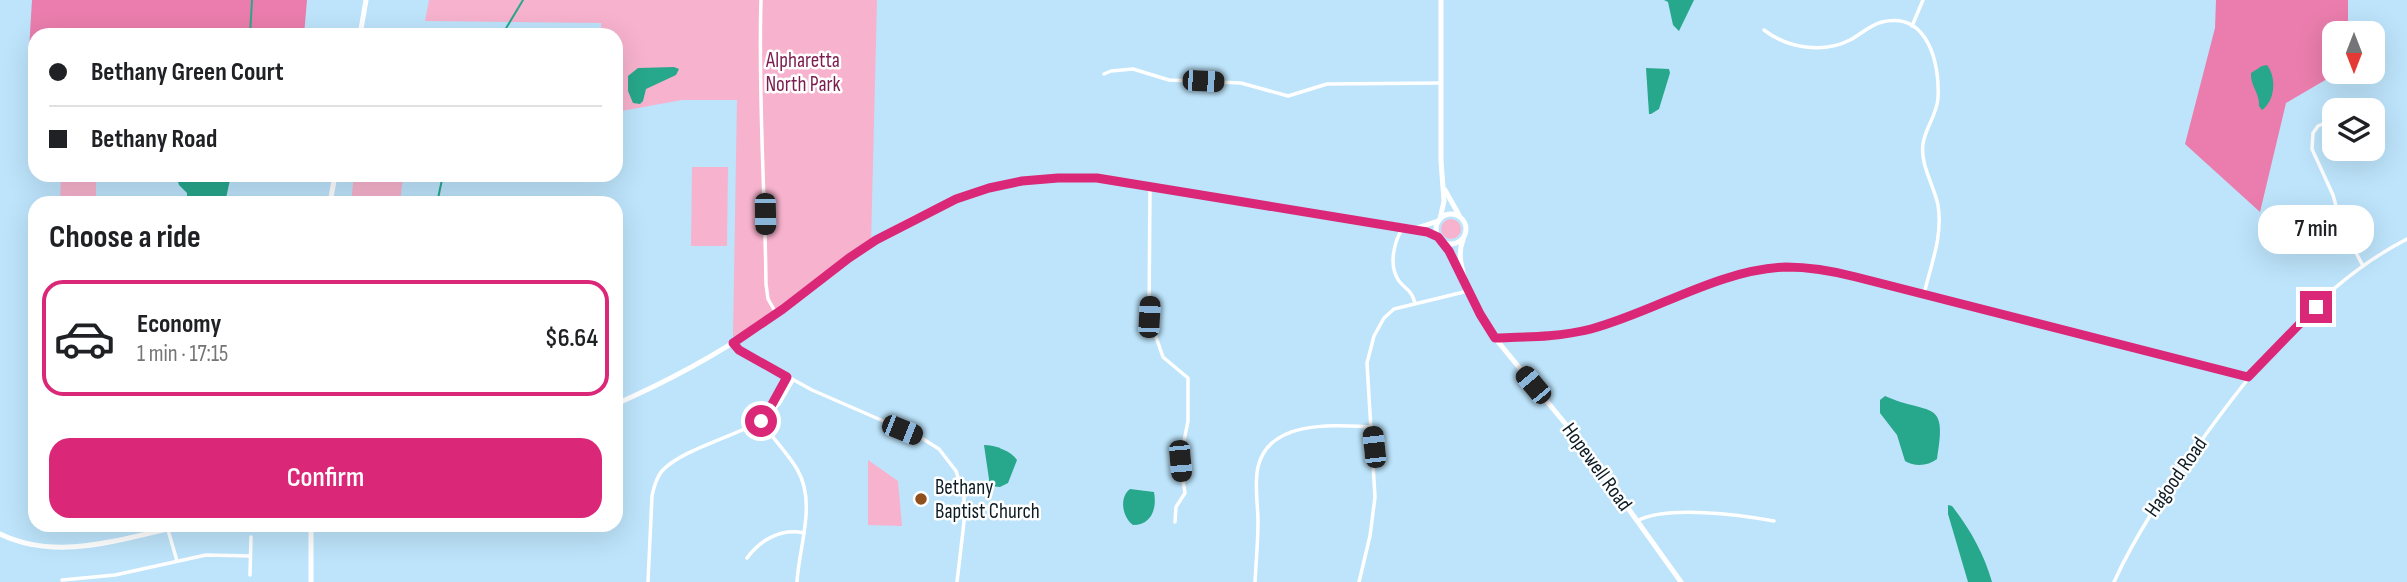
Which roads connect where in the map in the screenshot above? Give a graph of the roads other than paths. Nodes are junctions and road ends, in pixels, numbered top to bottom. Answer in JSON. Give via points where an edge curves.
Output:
{"nodes":[{"id":1,"x":366,"y":0,"type":"edge"},
{"id":2,"x":761,"y":0,"type":"edge"},
{"id":3,"x":1441,"y":0,"type":"edge"},
{"id":4,"x":1923,"y":0,"type":"edge"},
{"id":5,"x":1912,"y":26,"type":"junction"},
{"id":6,"x":361,"y":28,"type":"edge"},
{"id":7,"x":1765,"y":30,"type":"dead end"},
{"id":8,"x":1104,"y":74,"type":"dead end"},
{"id":9,"x":1441,"y":83,"type":"junction"},
{"id":10,"x":2322,"y":124,"type":"edge"},
{"id":11,"x":1151,"y":186,"type":"junction"},
{"id":12,"x":1444,"y":187,"type":"junction"},
{"id":13,"x":1462,"y":219,"type":"junction"},
{"id":14,"x":1439,"y":220,"type":"junction"},
{"id":15,"x":1404,"y":227,"type":"junction"},
{"id":16,"x":1414,"y":228,"type":"junction"},
{"id":17,"x":1464,"y":237,"type":"junction"},
{"id":18,"x":1440,"y":239,"type":"junction"},
{"id":19,"x":2407,"y":239,"type":"edge"},
{"id":20,"x":2363,"y":266,"type":"junction"},
{"id":21,"x":1465,"y":284,"type":"junction"},
{"id":22,"x":1468,"y":291,"type":"junction"},
{"id":23,"x":1924,"y":294,"type":"junction"},
{"id":24,"x":1415,"y":303,"type":"junction"},
{"id":25,"x":776,"y":313,"type":"junction"},
{"id":26,"x":1495,"y":338,"type":"junction"},
{"id":27,"x":733,"y":343,"type":"junction"},
{"id":28,"x":787,"y":377,"type":"junction"},
{"id":29,"x":2248,"y":377,"type":"junction"},
{"id":30,"x":793,"y":380,"type":"junction"},
{"id":31,"x":623,"y":401,"type":"edge"},
{"id":32,"x":765,"y":417,"type":"junction"},
{"id":33,"x":761,"y":421,"type":"junction"},
{"id":34,"x":1372,"y":427,"type":"junction"},
{"id":35,"x":1637,"y":521,"type":"junction"},
{"id":36,"x":1774,"y":521,"type":"dead end"},
{"id":37,"x":1175,"y":522,"type":"dead end"},
{"id":38,"x":153,"y":532,"type":"edge"},
{"id":39,"x":169,"y":532,"type":"edge"},
{"id":40,"x":311,"y":532,"type":"edge"},
{"id":41,"x":804,"y":533,"type":"junction"},
{"id":42,"x":0,"y":534,"type":"edge"},
{"id":43,"x":251,"y":537,"type":"dead end"},
{"id":44,"x":250,"y":556,"type":"junction"},
{"id":45,"x":747,"y":558,"type":"dead end"},
{"id":46,"x":177,"y":561,"type":"junction"},
{"id":47,"x":250,"y":575,"type":"dead end"},
{"id":48,"x":62,"y":580,"type":"dead end"},
{"id":49,"x":311,"y":582,"type":"edge"},
{"id":50,"x":648,"y":582,"type":"edge"},
{"id":51,"x":797,"y":582,"type":"edge"},
{"id":52,"x":957,"y":582,"type":"edge"},
{"id":53,"x":1255,"y":582,"type":"edge"},
{"id":54,"x":1359,"y":582,"type":"edge"},
{"id":55,"x":1681,"y":582,"type":"edge"},
{"id":56,"x":2114,"y":582,"type":"edge"}],
"edges":[{"from":1,"to":6,"type":"street"},
{"from":2,"to":25,"type":"street","via":[[766,284]]},
{"from":3,"to":9,"type":"street"},
{"from":4,"to":5,"type":"street"},
{"from":5,"to":7,"type":"street","via":[[1881,23],[1844,43],[1822,47],[1786,43]]},
{"from":5,"to":23,"type":"street","via":[[1931,48],[1938,95],[1923,144],[1939,219]]},
{"from":8,"to":9,"type":"street","via":[[1133,69],[1169,80],[1241,83],[1287,96],[1327,84]]},
{"from":9,"to":12,"type":"street"},
{"from":10,"to":20,"type":"street","via":[[2313,133],[2312,149]]},
{"from":11,"to":15,"type":"street"},
{"from":11,"to":25,"type":"street","via":[[1058,178],[973,193],[863,248]]},
{"from":11,"to":37,"type":"street","via":[[1149,317],[1163,357],[1188,378],[1188,421],[1180,461],[1185,492],[1175,507]]},
{"from":12,"to":13,"type":"street"},
{"from":12,"to":14,"type":"street"},
{"from":13,"to":14,"type":"street","via":[[1453,214]]},
{"from":13,"to":17,"type":"street"},
{"from":14,"to":16,"type":"street"},
{"from":14,"to":18,"type":"street"},
{"from":15,"to":16,"type":"street"},
{"from":15,"to":24,"type":"street","via":[[1393,255],[1396,277],[1411,291]]},
{"from":16,"to":18,"type":"street"},
{"from":17,"to":18,"type":"street","via":[[1451,244]]},
{"from":17,"to":21,"type":"street","name":"Hopewell Road","via":[[1460,247]]},
{"from":18,"to":21,"type":"street","name":"Hopewell Road"},
{"from":19,"to":20,"type":"street","name":"Hagood Road"},
{"from":20,"to":29,"type":"street","name":"Hagood Road"},
{"from":21,"to":22,"type":"street","name":"Hopewell Road"},
{"from":22,"to":24,"type":"street"},
{"from":22,"to":26,"type":"street","name":"Hopewell Road"},
{"from":23,"to":26,"type":"street","via":[[1821,269],[1771,269],[1738,275],[1582,331]]},
{"from":23,"to":29,"type":"street"},
{"from":24,"to":34,"type":"street","via":[[1389,313],[1372,342],[1367,363]]},
{"from":25,"to":27,"type":"street"},
{"from":26,"to":35,"type":"street","name":"Hopewell Road","via":[[1582,444]]},
{"from":27,"to":28,"type":"street"},
{"from":27,"to":31,"type":"street"},
{"from":28,"to":30,"type":"street"},
{"from":28,"to":32,"type":"street"},
{"from":29,"to":56,"type":"street","name":"Hagood Road","via":[[2149,515]]},
{"from":30,"to":32,"type":"street"},
{"from":30,"to":52,"type":"street","via":[[920,437],[950,461],[961,483],[964,505]]},
{"from":32,"to":33,"type":"street"},
{"from":33,"to":41,"type":"street","via":[[801,476],[807,495]]},
{"from":33,"to":50,"type":"street","via":[[660,473],[652,496]]},
{"from":34,"to":53,"type":"street","via":[[1297,429],[1263,454],[1257,474]]},
{"from":34,"to":54,"type":"street","via":[[1375,497]]},
{"from":35,"to":36,"type":"street","via":[[1648,516],[1714,513]]},
{"from":35,"to":55,"type":"street","name":"Hopewell Road"},
{"from":38,"to":42,"type":"street","via":[[74,548],[27,544]]},
{"from":39,"to":46,"type":"street"},
{"from":40,"to":49,"type":"street"},
{"from":41,"to":45,"type":"street","via":[[777,535]]},
{"from":41,"to":51,"type":"street"},
{"from":43,"to":44,"type":"street"},
{"from":44,"to":46,"type":"street","via":[[206,555]]},
{"from":44,"to":47,"type":"street"},
{"from":46,"to":48,"type":"street","via":[[115,576]]}]}
